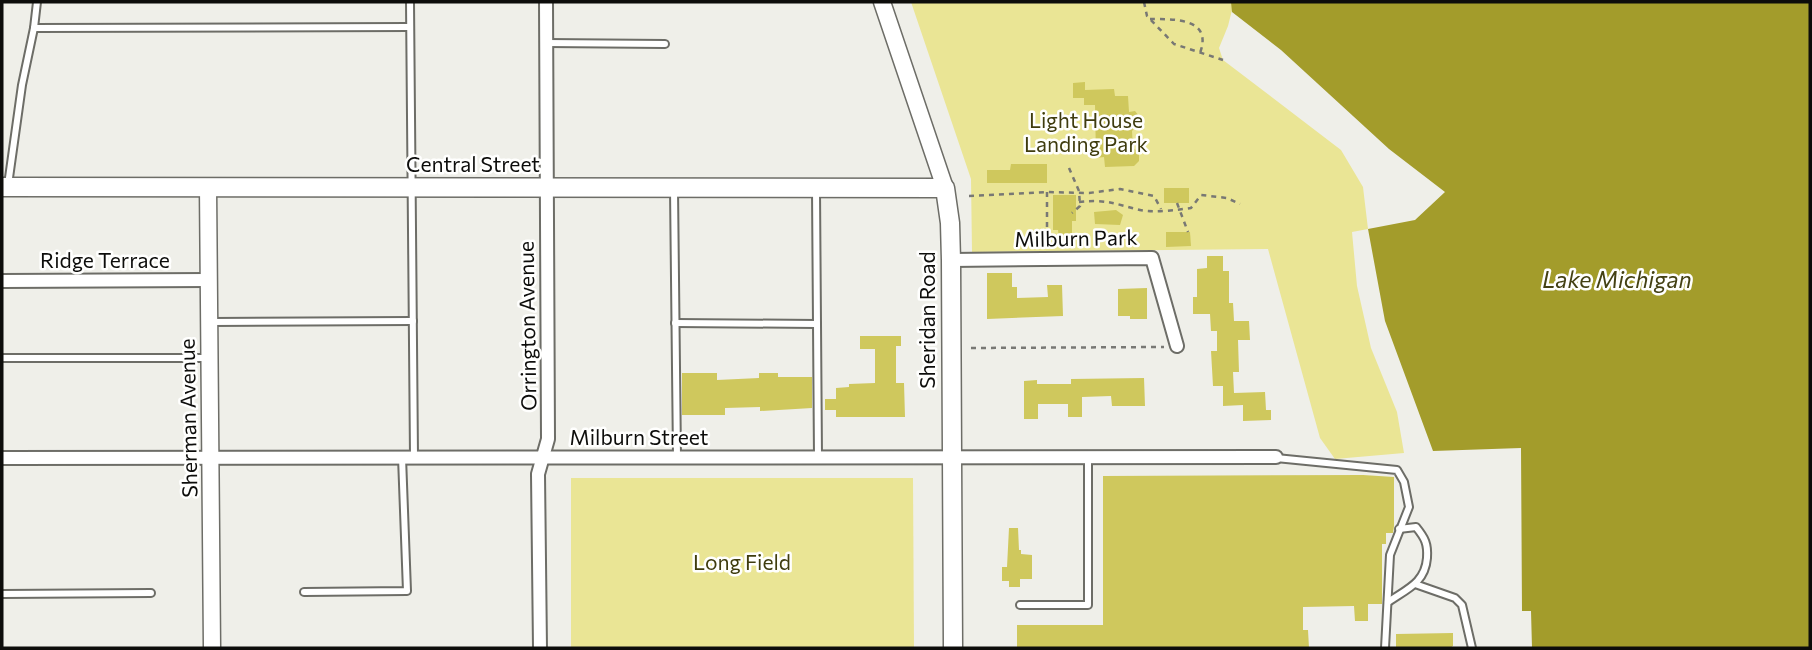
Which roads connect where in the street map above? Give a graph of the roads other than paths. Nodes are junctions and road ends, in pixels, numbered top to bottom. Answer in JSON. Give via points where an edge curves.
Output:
{"nodes":[{"id":1,"x":37,"y":2,"type":"edge"},
{"id":2,"x":410,"y":2,"type":"edge"},
{"id":3,"x":546,"y":2,"type":"edge"},
{"id":4,"x":882,"y":2,"type":"edge"},
{"id":5,"x":410,"y":27,"type":"junction"},
{"id":6,"x":34,"y":28,"type":"junction"},
{"id":7,"x":546,"y":43,"type":"junction"},
{"id":8,"x":665,"y":44,"type":"dead end"},
{"id":9,"x":5,"y":187,"type":"edge"},
{"id":10,"x":208,"y":187,"type":"junction"},
{"id":11,"x":411,"y":187,"type":"junction"},
{"id":12,"x":545,"y":188,"type":"junction"},
{"id":13,"x":674,"y":188,"type":"junction"},
{"id":14,"x":816,"y":188,"type":"junction"},
{"id":15,"x":945,"y":188,"type":"junction"},
{"id":16,"x":951,"y":260,"type":"junction"},
{"id":17,"x":209,"y":280,"type":"junction"},
{"id":18,"x":2,"y":281,"type":"edge"},
{"id":19,"x":413,"y":321,"type":"junction"},
{"id":20,"x":209,"y":322,"type":"junction"},
{"id":21,"x":675,"y":323,"type":"junction"},
{"id":22,"x":817,"y":324,"type":"junction"},
{"id":23,"x":1177,"y":345,"type":"road end"},
{"id":24,"x":2,"y":358,"type":"edge"},
{"id":25,"x":210,"y":358,"type":"junction"},
{"id":26,"x":952,"y":456,"type":"junction"},
{"id":27,"x":1088,"y":456,"type":"junction"},
{"id":28,"x":408,"y":457,"type":"junction"},
{"id":29,"x":543,"y":457,"type":"junction"},
{"id":30,"x":677,"y":457,"type":"junction"},
{"id":31,"x":818,"y":457,"type":"junction"},
{"id":32,"x":1276,"y":457,"type":"joint"},
{"id":33,"x":2,"y":458,"type":"edge"},
{"id":34,"x":211,"y":458,"type":"junction"},
{"id":35,"x":1399,"y":529,"type":"junction"},
{"id":36,"x":1415,"y":584,"type":"junction"},
{"id":37,"x":304,"y":592,"type":"dead end"},
{"id":38,"x":151,"y":593,"type":"dead end"},
{"id":39,"x":2,"y":594,"type":"edge"},
{"id":40,"x":1388,"y":602,"type":"junction"},
{"id":41,"x":1020,"y":605,"type":"dead end"},
{"id":42,"x":212,"y":648,"type":"edge"},
{"id":43,"x":540,"y":648,"type":"edge"},
{"id":44,"x":953,"y":648,"type":"edge"},
{"id":45,"x":1385,"y":648,"type":"edge"},
{"id":46,"x":1472,"y":648,"type":"edge"}],
"edges":[{"from":1,"to":6,"type":"lane"},
{"from":2,"to":5,"type":"lane"},
{"from":3,"to":7,"type":"street","name":"Orrington Avenue"},
{"from":4,"to":15,"type":"street","name":"Sheridan Road"},
{"from":5,"to":6,"type":"lane"},
{"from":5,"to":11,"type":"lane"},
{"from":6,"to":9,"type":"lane"},
{"from":7,"to":8,"type":"lane"},
{"from":7,"to":12,"type":"street","name":"Orrington Avenue"},
{"from":9,"to":10,"type":"main road","name":"Central Street"},
{"from":10,"to":11,"type":"main road","name":"Central Street"},
{"from":10,"to":17,"type":"street","name":"Sherman Avenue"},
{"from":11,"to":12,"type":"main road","name":"Central Street"},
{"from":11,"to":19,"type":"lane"},
{"from":12,"to":13,"type":"main road","name":"Central Street"},
{"from":12,"to":29,"type":"street","name":"Orrington Avenue","via":[[548,439]]},
{"from":13,"to":14,"type":"main road","name":"Central Street"},
{"from":13,"to":21,"type":"lane"},
{"from":14,"to":15,"type":"main road","name":"Central Street"},
{"from":14,"to":22,"type":"lane"},
{"from":15,"to":16,"type":"main road","name":"Sheridan Road"},
{"from":16,"to":23,"type":"street","name":"Milburn Park","via":[[1152,258]]},
{"from":16,"to":26,"type":"main road","name":"Sheridan Road"},
{"from":17,"to":18,"type":"street","name":"Ridge Terrace"},
{"from":17,"to":20,"type":"street","name":"Sherman Avenue"},
{"from":19,"to":20,"type":"lane"},
{"from":19,"to":28,"type":"lane"},
{"from":20,"to":25,"type":"street","name":"Sherman Avenue"},
{"from":21,"to":22,"type":"lane"},
{"from":21,"to":30,"type":"lane"},
{"from":22,"to":31,"type":"lane"},
{"from":24,"to":25,"type":"lane"},
{"from":25,"to":34,"type":"street","name":"Sherman Avenue"},
{"from":26,"to":27,"type":"street","name":"Milburn Street"},
{"from":26,"to":31,"type":"street","name":"Milburn Street"},
{"from":26,"to":44,"type":"main road","name":"Sheridan Road"},
{"from":27,"to":32,"type":"street","name":"Milburn Street"},
{"from":27,"to":41,"type":"lane","via":[[1088,605]]},
{"from":28,"to":29,"type":"street","name":"Milburn Street"},
{"from":28,"to":34,"type":"street","name":"Milburn Street"},
{"from":28,"to":37,"type":"lane","via":[[407,591]]},
{"from":29,"to":30,"type":"street","name":"Milburn Street"},
{"from":29,"to":43,"type":"street","name":"Orrington Avenue","via":[[538,474]]},
{"from":30,"to":31,"type":"street","name":"Milburn Street"},
{"from":32,"to":35,"type":"lane","via":[[1397,470],[1409,507]]},
{"from":33,"to":34,"type":"street","name":"Milburn Street"},
{"from":34,"to":42,"type":"street","name":"Sherman Avenue"},
{"from":35,"to":36,"type":"lane","via":[[1416,527],[1428,544],[1426,572]]},
{"from":35,"to":40,"type":"lane","via":[[1390,555]]},
{"from":36,"to":40,"type":"lane"},
{"from":36,"to":46,"type":"lane","via":[[1455,597],[1462,606]]},
{"from":38,"to":39,"type":"lane"},
{"from":40,"to":45,"type":"lane"}]}
